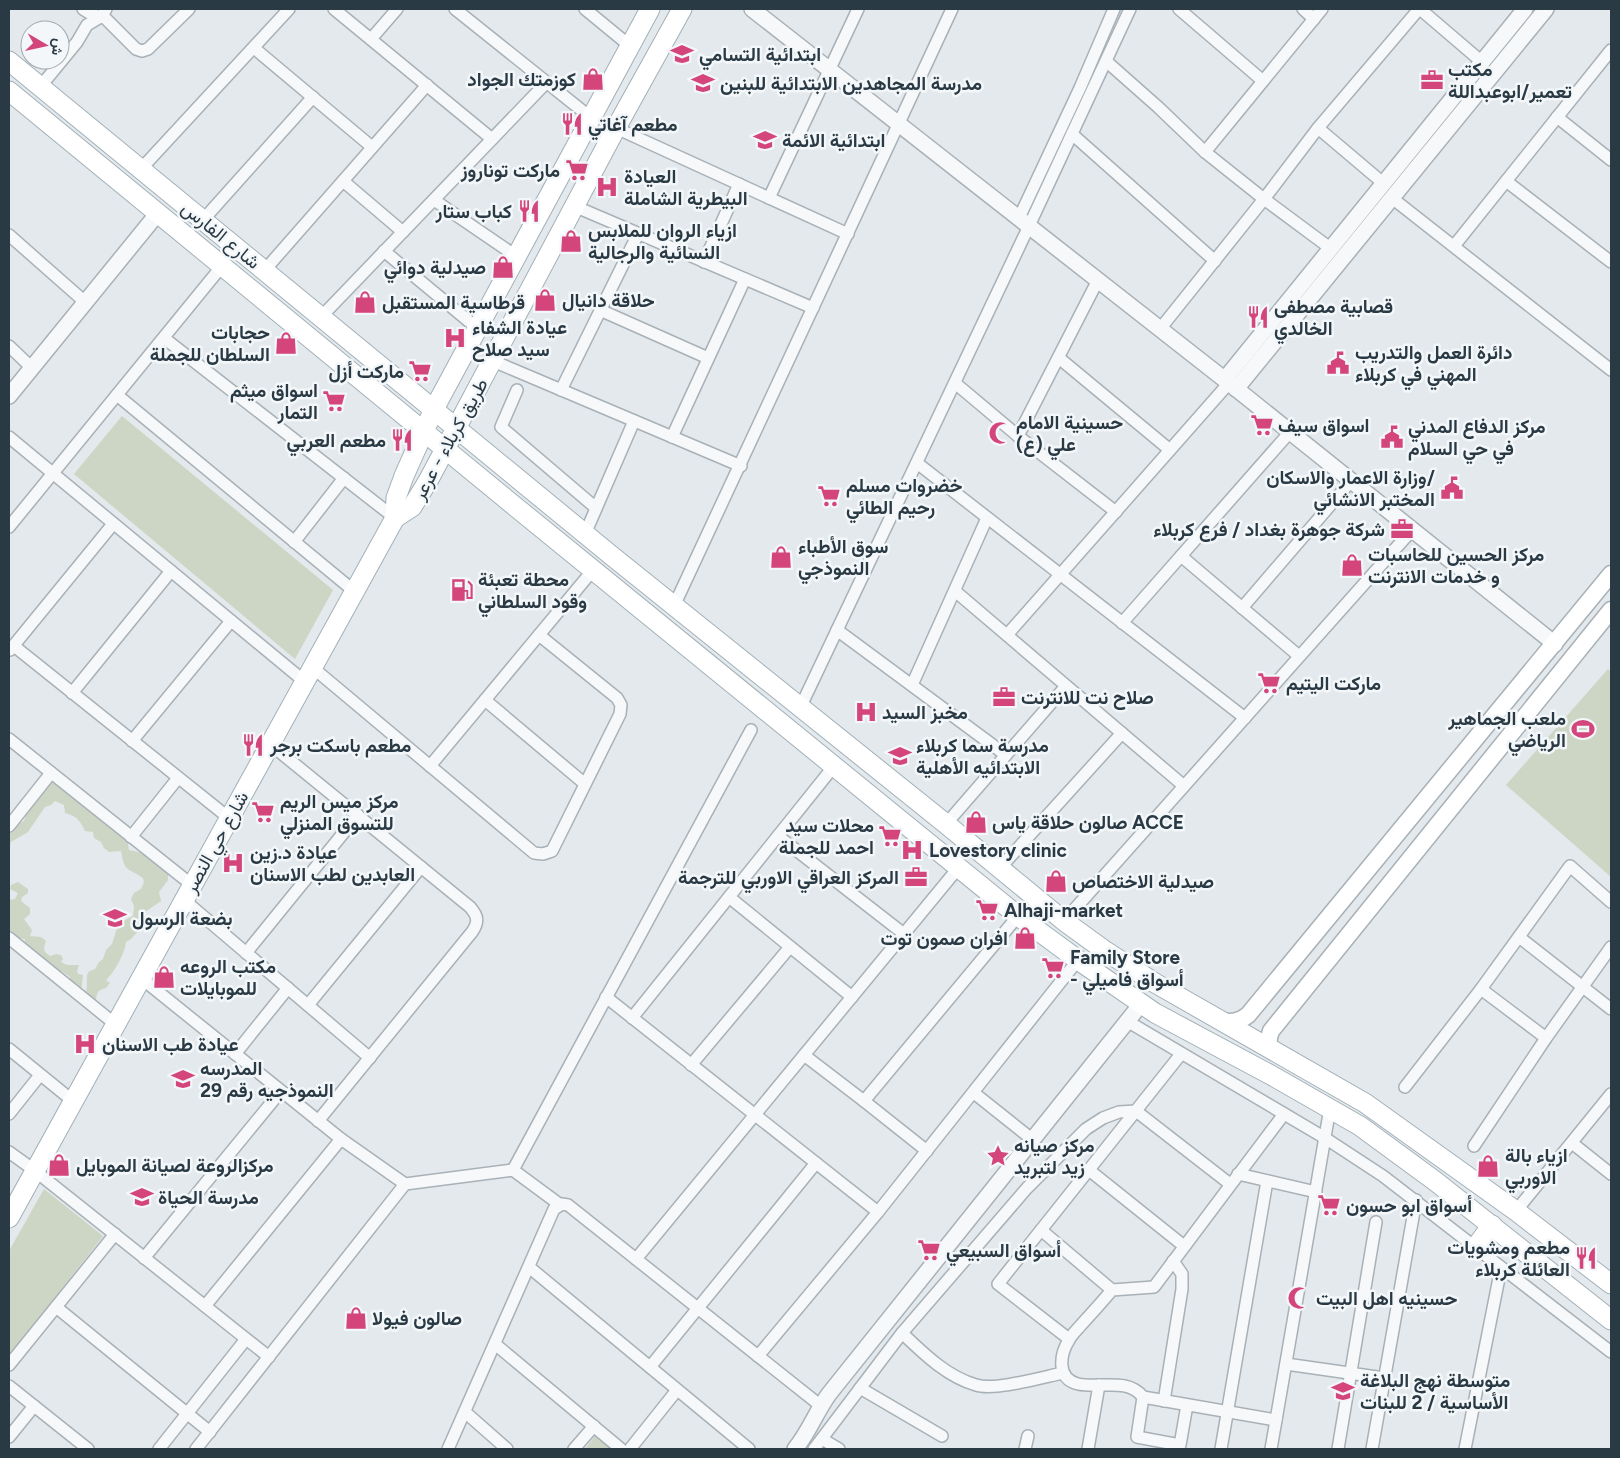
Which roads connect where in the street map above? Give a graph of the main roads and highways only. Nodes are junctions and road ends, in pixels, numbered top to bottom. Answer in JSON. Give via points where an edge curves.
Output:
{"nodes":[{"id":1,"x":650,"y":9,"type":"edge"},
{"id":2,"x":682,"y":9,"type":"edge"},
{"id":3,"x":9,"y":61,"type":"edge"},
{"id":4,"x":9,"y":91,"type":"edge"},
{"id":5,"x":407,"y":387,"type":"junction"},
{"id":6,"x":446,"y":388,"type":"junction"},
{"id":7,"x":473,"y":397,"type":"junction"},
{"id":8,"x":385,"y":399,"type":"junction"},
{"id":9,"x":434,"y":410,"type":"junction"},
{"id":10,"x":456,"y":428,"type":"junction"},
{"id":11,"x":424,"y":432,"type":"junction"},
{"id":12,"x":445,"y":449,"type":"junction"},
{"id":13,"x":484,"y":451,"type":"junction"},
{"id":14,"x":522,"y":483,"type":"junction"},
{"id":15,"x":506,"y":499,"type":"junction"},
{"id":16,"x":395,"y":518,"type":"junction"},
{"id":17,"x":1608,"y":582,"type":"edge"},
{"id":18,"x":1611,"y":610,"type":"edge"},
{"id":19,"x":1281,"y":976,"type":"junction"},
{"id":20,"x":1301,"y":995,"type":"junction"},
{"id":21,"x":1221,"y":1021,"type":"junction"},
{"id":22,"x":1274,"y":1051,"type":"junction"},
{"id":23,"x":9,"y":1218,"type":"edge"},
{"id":24,"x":1492,"y":1225,"type":"junction"},
{"id":25,"x":1475,"y":1248,"type":"road end"},
{"id":26,"x":1611,"y":1284,"type":"edge"},
{"id":27,"x":1611,"y":1320,"type":"edge"}],
"edges":[{"from":1,"to":6,"type":"main road","name":"طريق كربلاء - عرعر"},
{"from":2,"to":7,"type":"main road","name":"طريق كربلاء - عرعر"},
{"from":3,"to":5,"type":"main road","name":"شارع الفارس"},
{"from":4,"to":8,"type":"main road","name":"شارع الفارس"},
{"from":5,"to":6,"type":"main road","via":[[421,395],[431,396]]},
{"from":5,"to":8,"type":"main road","via":[[401,399],[394,402]]},
{"from":5,"to":9,"type":"main road","name":"شارع الفارس"},
{"from":6,"to":9,"type":"main road","name":"طريق كربلاء - عرعر"},
{"from":7,"to":10,"type":"main road","name":"طريق كربلاء - عرعر"},
{"from":7,"to":13,"type":"main road","via":[[471,428]]},
{"from":8,"to":11,"type":"main road","name":"شارع الفارس"},
{"from":9,"to":10,"type":"main road","name":"شارع الفارس"},
{"from":9,"to":11,"type":"main road","name":"طريق كربلاء - عرعر"},
{"from":10,"to":12,"type":"main road","name":"طريق كربلاء - عرعر"},
{"from":10,"to":13,"type":"main road","name":"شارع الفارس"},
{"from":11,"to":12,"type":"main road","name":"شارع الفارس"},
{"from":11,"to":16,"type":"main road","name":"طريق كربلاء - عرعر","via":[[396,498]]},
{"from":12,"to":15,"type":"main road","name":"شارع الفارس"},
{"from":12,"to":16,"type":"main road","name":"طريق كربلاء - عرعر","via":[[412,507]]},
{"from":13,"to":14,"type":"main road","name":"شارع الفارس"},
{"from":14,"to":15,"type":"main road","via":[[518,480],[508,482],[503,490]]},
{"from":14,"to":21,"type":"main road","name":"شارع الفارس","via":[[1064,921],[1155,983]]},
{"from":15,"to":24,"type":"main road","name":"شارع الفارس","via":[[1018,916],[1141,1004],[1360,1126]]},
{"from":16,"to":23,"type":"main road","name":"شارع حي النصر"},
{"from":17,"to":19,"type":"main road"},
{"from":18,"to":20,"type":"main road"},
{"from":19,"to":20,"type":"main road","via":[[1286,990]]},
{"from":19,"to":21,"type":"main road","via":[[1248,1015],[1233,1023]]},
{"from":20,"to":22,"type":"main road","via":[[1272,1031],[1268,1042]]},
{"from":21,"to":22,"type":"main road","name":"شارع الفارس"},
{"from":22,"to":26,"type":"main road","name":"شارع الفارس","via":[[1365,1103]]},
{"from":24,"to":25,"type":"main road"},
{"from":24,"to":27,"type":"main road","name":"شارع الفارس"}]}
